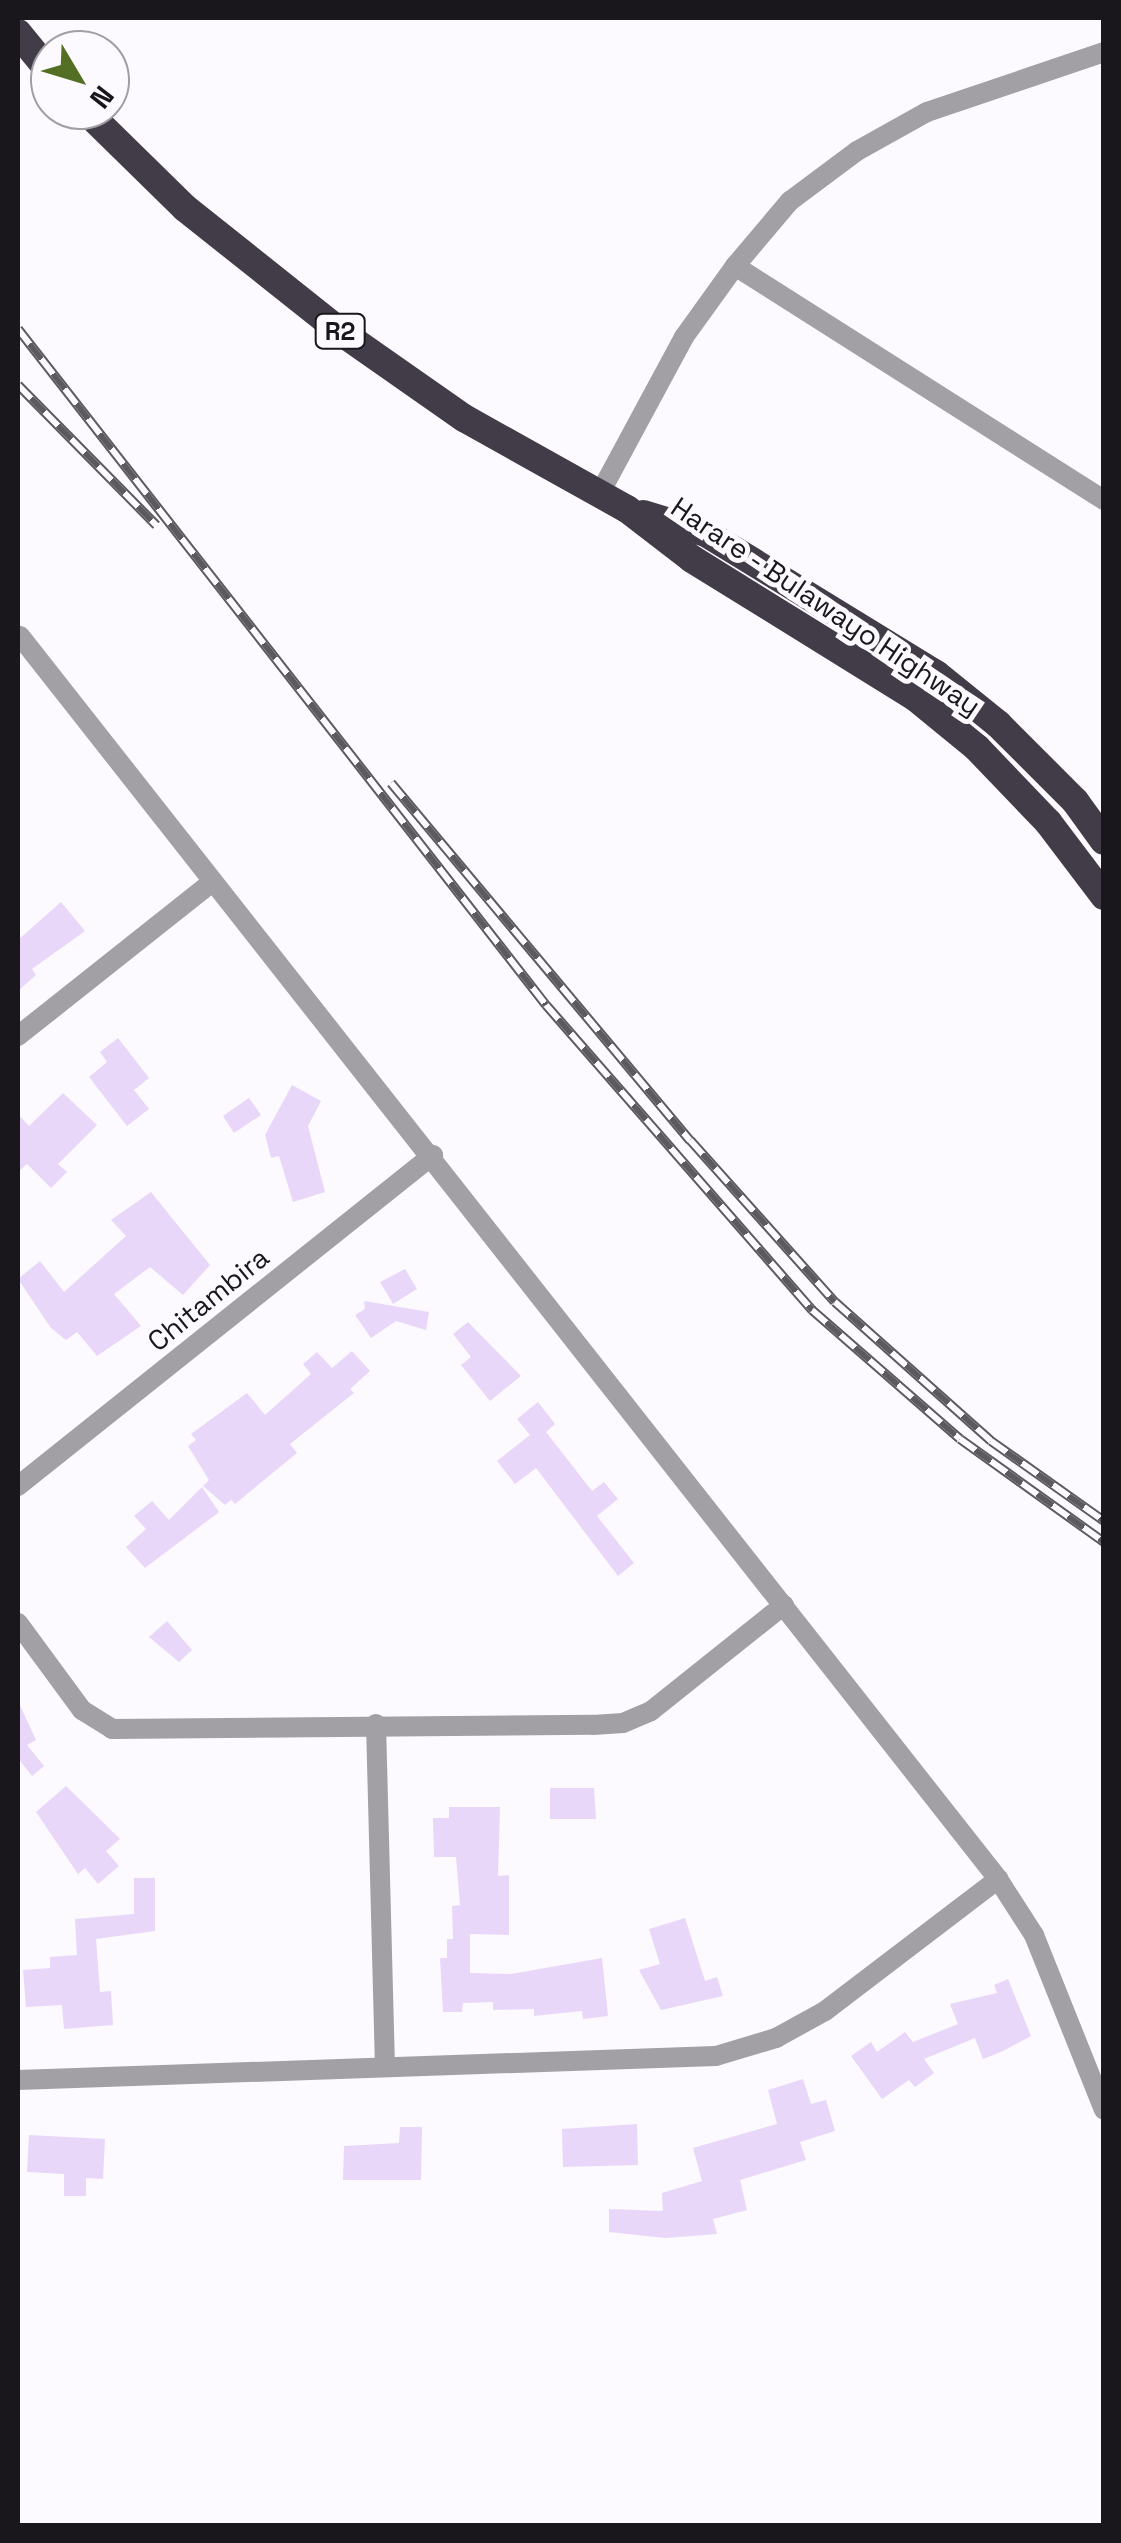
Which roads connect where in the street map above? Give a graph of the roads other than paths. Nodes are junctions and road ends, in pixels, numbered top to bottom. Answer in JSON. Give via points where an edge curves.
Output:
{"nodes":[{"id":1,"x":1104,"y":52,"type":"edge"},
{"id":2,"x":105,"y":130,"type":"edge"},
{"id":3,"x":735,"y":266,"type":"junction"},
{"id":4,"x":600,"y":493,"type":"junction"},
{"id":5,"x":1100,"y":494,"type":"edge"},
{"id":6,"x":627,"y":509,"type":"junction"},
{"id":7,"x":20,"y":636,"type":"dead end"},
{"id":8,"x":1104,"y":841,"type":"edge"},
{"id":9,"x":212,"y":882,"type":"junction"},
{"id":10,"x":1104,"y":896,"type":"edge"},
{"id":11,"x":18,"y":1036,"type":"edge"},
{"id":12,"x":433,"y":1156,"type":"junction"},
{"id":13,"x":18,"y":1486,"type":"edge"},
{"id":14,"x":784,"y":1605,"type":"junction"},
{"id":15,"x":18,"y":1623,"type":"edge"},
{"id":16,"x":376,"y":1724,"type":"junction"},
{"id":17,"x":998,"y":1878,"type":"junction"},
{"id":18,"x":385,"y":2066,"type":"junction"},
{"id":19,"x":18,"y":2080,"type":"edge"},
{"id":20,"x":1104,"y":2110,"type":"edge"}],
"edges":[{"from":1,"to":3,"type":"street","via":[[927,112],[875,141],[790,201]]},
{"from":2,"to":4,"type":"highway","name":"Harare - Bulawayo Highway","number":"R2","via":[[185,208],[340,332],[464,418]]},
{"from":3,"to":4,"type":"street","via":[[684,337]]},
{"from":3,"to":5,"type":"street"},
{"from":4,"to":6,"type":"highway","name":"Harare - Bulawayo Highway","number":"R2"},
{"from":6,"to":8,"type":"highway","name":"Harare - Bulawayo Highway","number":"R2","via":[[706,533],[936,674],[1024,750]]},
{"from":6,"to":10,"type":"highway","name":"Harare - Bulawayo Highway","number":"R2","via":[[692,560],[808,626],[946,723],[1048,822]]},
{"from":7,"to":9,"type":"street"},
{"from":9,"to":11,"type":"street"},
{"from":9,"to":12,"type":"street"},
{"from":12,"to":13,"type":"street","name":"Chitambira"},
{"from":12,"to":14,"type":"street"},
{"from":14,"to":16,"type":"street","via":[[651,1711],[623,1723]]},
{"from":14,"to":17,"type":"street"},
{"from":15,"to":16,"type":"street","via":[[82,1710],[112,1729]]},
{"from":16,"to":18,"type":"street"},
{"from":17,"to":18,"type":"street","via":[[825,2011],[731,2052]]},
{"from":17,"to":20,"type":"street","via":[[1034,1935]]},
{"from":18,"to":19,"type":"street"}]}
